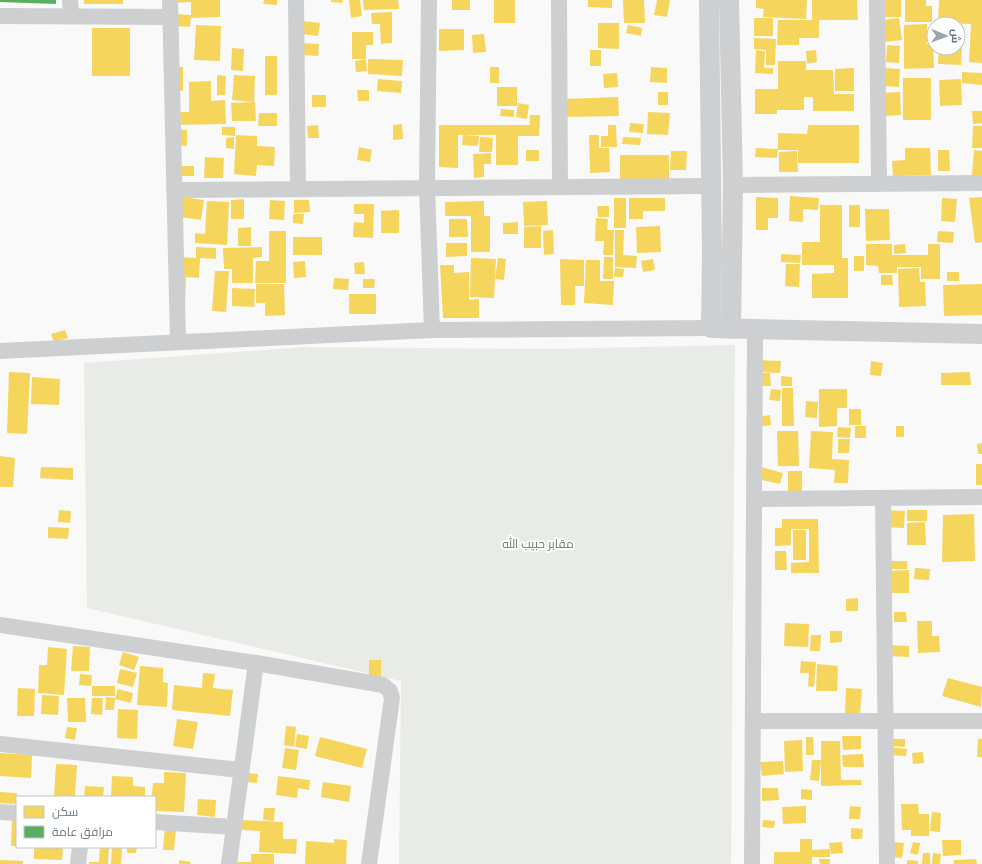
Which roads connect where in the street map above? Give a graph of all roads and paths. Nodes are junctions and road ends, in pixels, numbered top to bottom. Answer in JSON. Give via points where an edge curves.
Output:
{"nodes":[{"id":1,"x":170,"y":0,"type":"edge"},
{"id":2,"x":296,"y":0,"type":"edge"},
{"id":3,"x":429,"y":0,"type":"edge"},
{"id":4,"x":559,"y":0,"type":"edge"},
{"id":5,"x":709,"y":0,"type":"edge"},
{"id":6,"x":729,"y":0,"type":"edge"},
{"id":7,"x":877,"y":0,"type":"edge"},
{"id":8,"x":70,"y":8,"type":"edge"},
{"id":9,"x":0,"y":16,"type":"edge"},
{"id":10,"x":170,"y":17,"type":"junction"},
{"id":11,"x":982,"y":183,"type":"edge"},
{"id":12,"x":879,"y":184,"type":"junction"},
{"id":13,"x":732,"y":185,"type":"junction"},
{"id":14,"x":560,"y":186,"type":"junction"},
{"id":15,"x":711,"y":186,"type":"junction"},
{"id":16,"x":427,"y":187,"type":"junction"},
{"id":17,"x":298,"y":188,"type":"junction"},
{"id":18,"x":174,"y":190,"type":"junction"},
{"id":19,"x":721,"y":328,"type":"junction"},
{"id":20,"x":755,"y":329,"type":"junction"},
{"id":21,"x":432,"y":330,"type":"junction"},
{"id":22,"x":982,"y":334,"type":"edge"},
{"id":23,"x":178,"y":342,"type":"junction"},
{"id":24,"x":0,"y":351,"type":"edge"},
{"id":25,"x":883,"y":498,"type":"junction"},
{"id":26,"x":982,"y":498,"type":"edge"},
{"id":27,"x":754,"y":499,"type":"junction"},
{"id":28,"x":0,"y":625,"type":"edge"},
{"id":29,"x":256,"y":663,"type":"junction"},
{"id":30,"x":753,"y":721,"type":"junction"},
{"id":31,"x":886,"y":721,"type":"junction"},
{"id":32,"x":982,"y":721,"type":"edge"},
{"id":33,"x":0,"y":744,"type":"edge"},
{"id":34,"x":240,"y":770,"type":"junction"},
{"id":35,"x":0,"y":812,"type":"edge"},
{"id":36,"x":16,"y":813,"type":"edge"},
{"id":37,"x":156,"y":822,"type":"edge"},
{"id":38,"x":234,"y":827,"type":"junction"},
{"id":39,"x":80,"y":848,"type":"edge"},
{"id":40,"x":78,"y":864,"type":"edge"},
{"id":41,"x":229,"y":864,"type":"edge"},
{"id":42,"x":369,"y":864,"type":"edge"},
{"id":43,"x":752,"y":864,"type":"edge"},
{"id":44,"x":888,"y":864,"type":"edge"}],
"edges":[{"from":1,"to":10,"type":"street"},
{"from":2,"to":17,"type":"street"},
{"from":3,"to":16,"type":"street"},
{"from":4,"to":14,"type":"street"},
{"from":5,"to":15,"type":"street"},
{"from":6,"to":13,"type":"street"},
{"from":7,"to":12,"type":"street"},
{"from":8,"to":9,"type":"street"},
{"from":8,"to":10,"type":"street"},
{"from":10,"to":18,"type":"street"},
{"from":11,"to":12,"type":"street"},
{"from":12,"to":13,"type":"street"},
{"from":13,"to":19,"type":"street"},
{"from":14,"to":15,"type":"street"},
{"from":14,"to":16,"type":"street"},
{"from":15,"to":19,"type":"street"},
{"from":16,"to":17,"type":"street"},
{"from":16,"to":21,"type":"street"},
{"from":17,"to":18,"type":"street"},
{"from":18,"to":23,"type":"street"},
{"from":19,"to":20,"type":"street"},
{"from":19,"to":21,"type":"street"},
{"from":20,"to":22,"type":"street"},
{"from":20,"to":27,"type":"street"},
{"from":21,"to":23,"type":"street"},
{"from":23,"to":24,"type":"street"},
{"from":25,"to":26,"type":"street"},
{"from":25,"to":27,"type":"street"},
{"from":25,"to":31,"type":"street"},
{"from":27,"to":30,"type":"street"},
{"from":28,"to":29,"type":"street"},
{"from":29,"to":34,"type":"street"},
{"from":29,"to":42,"type":"street","via":[[383,685],[390,691],[392,698]]},
{"from":30,"to":31,"type":"street"},
{"from":30,"to":43,"type":"street"},
{"from":31,"to":32,"type":"street"},
{"from":31,"to":44,"type":"street"},
{"from":33,"to":34,"type":"street"},
{"from":34,"to":38,"type":"street"},
{"from":35,"to":36,"type":"street"},
{"from":37,"to":38,"type":"street"},
{"from":38,"to":41,"type":"street"},
{"from":39,"to":40,"type":"street"}]}
